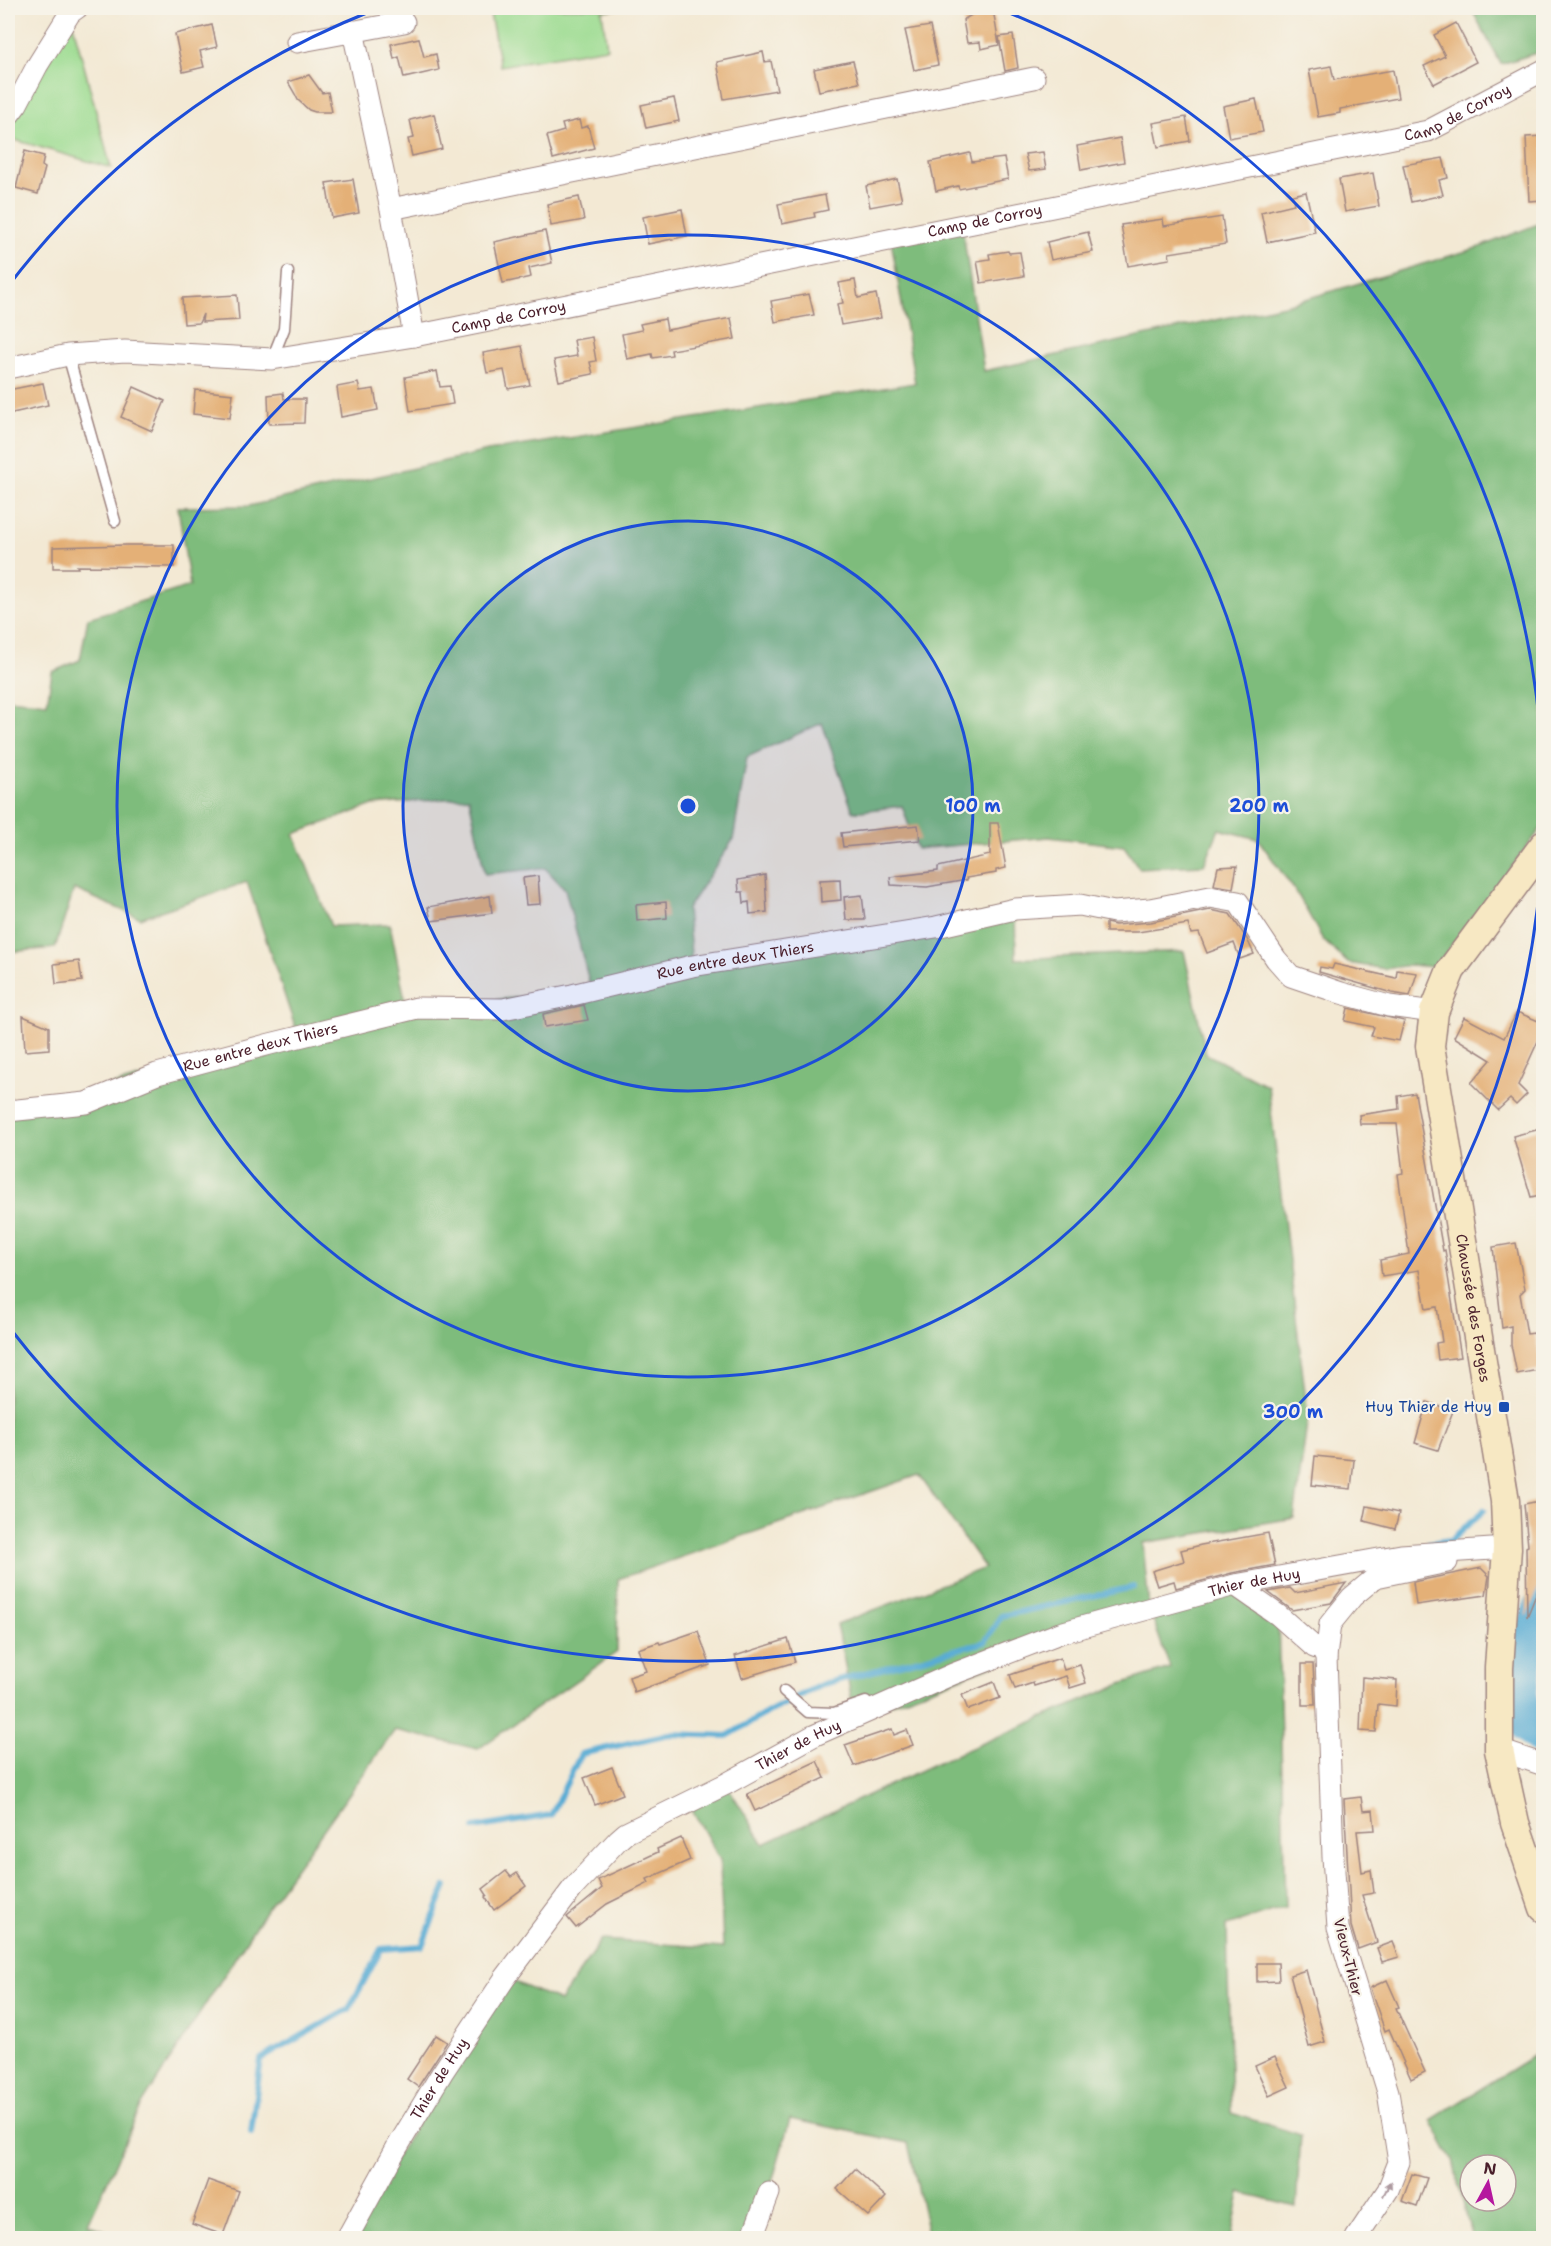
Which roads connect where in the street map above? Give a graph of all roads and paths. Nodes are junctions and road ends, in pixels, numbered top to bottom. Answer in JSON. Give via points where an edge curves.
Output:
{"nodes":[{"id":1,"x":77,"y":8,"type":"edge"},
{"id":2,"x":404,"y":22,"type":"dead end"},
{"id":3,"x":353,"y":31,"type":"junction"},
{"id":4,"x":297,"y":42,"type":"dead end"},
{"id":5,"x":1544,"y":70,"type":"edge"},
{"id":6,"x":1034,"y":78,"type":"dead end"},
{"id":7,"x":8,"y":116,"type":"edge"},
{"id":8,"x":391,"y":210,"type":"junction"},
{"id":9,"x":288,"y":272,"type":"dead end"},
{"id":10,"x":414,"y":336,"type":"junction"},
{"id":11,"x":68,"y":355,"type":"junction"},
{"id":12,"x":272,"y":359,"type":"junction"},
{"id":13,"x":8,"y":368,"type":"edge"},
{"id":14,"x":115,"y":521,"type":"dead end"},
{"id":15,"x":1544,"y":844,"type":"edge"},
{"id":16,"x":1434,"y":1012,"type":"junction"},
{"id":17,"x":8,"y":1111,"type":"edge"},
{"id":18,"x":1507,"y":1548,"type":"junction"},
{"id":19,"x":1455,"y":1551,"type":"junction"},
{"id":20,"x":1235,"y":1585,"type":"junction"},
{"id":21,"x":1330,"y":1624,"type":"joint"},
{"id":22,"x":1326,"y":1657,"type":"junction"},
{"id":23,"x":784,"y":1691,"type":"dead end"},
{"id":24,"x":910,"y":1693,"type":"junction"},
{"id":25,"x":1499,"y":1750,"type":"junction"},
{"id":26,"x":1544,"y":1765,"type":"edge"},
{"id":27,"x":1544,"y":1908,"type":"edge"},
{"id":28,"x":769,"y":2193,"type":"dead end"},
{"id":29,"x":347,"y":2238,"type":"edge"},
{"id":30,"x":752,"y":2238,"type":"edge"},
{"id":31,"x":1356,"y":2238,"type":"edge"}],
"edges":[{"from":1,"to":7,"type":"street","via":[[70,13]]},
{"from":2,"to":3,"type":"street"},
{"from":3,"to":4,"type":"street"},
{"from":3,"to":8,"type":"street"},
{"from":5,"to":10,"type":"street","name":"Camp de Corroy","via":[[1428,130]]},
{"from":6,"to":8,"type":"street"},
{"from":8,"to":10,"type":"street"},
{"from":9,"to":12,"type":"lane","via":[[284,329]]},
{"from":10,"to":12,"type":"street","name":"Camp de Corroy"},
{"from":11,"to":12,"type":"street","name":"Camp de Corroy","via":[[125,351]]},
{"from":11,"to":13,"type":"street","name":"Camp de Corroy"},
{"from":11,"to":14,"type":"lane"},
{"from":15,"to":16,"type":"main road","name":"Chaussée des Forges","via":[[1451,970]]},
{"from":16,"to":17,"type":"street","name":"Rue entre deux Thiers","via":[[1389,1006],[1291,976],[1238,902],[1210,897],[1114,912],[1080,905],[1015,909],[936,927],[692,966],[503,1009],[417,1008],[158,1074],[86,1103]]},
{"from":16,"to":18,"type":"main road","name":"Chaussée des Forges","via":[[1430,1046],[1505,1501]]},
{"from":18,"to":19,"type":"street","name":"Thier de Huy"},
{"from":18,"to":25,"type":"main road","name":"Chaussée des Forges","via":[[1499,1668]]},
{"from":19,"to":20,"type":"street","name":"Thier de Huy","via":[[1401,1555]]},
{"from":19,"to":21,"type":"street","name":"Thier de Huy","via":[[1447,1562],[1376,1577],[1352,1597]]},
{"from":20,"to":22,"type":"street","via":[[1278,1615]]},
{"from":20,"to":24,"type":"street","name":"Thier de Huy","via":[[1060,1633]]},
{"from":21,"to":22,"type":"street","name":"Vieux-Thier"},
{"from":31,"to":22,"type":"street","name":"Vieux-Thier","one_way":true,"via":[[1388,2190],[1399,2162],[1388,2092],[1338,1928]]},
{"from":23,"to":24,"type":"lane","via":[[808,1712],[834,1713],[888,1695]]},
{"from":24,"to":29,"type":"street","name":"Thier de Huy","via":[[813,1736],[618,1840],[573,1887],[506,1978],[442,2073]]},
{"from":25,"to":26,"type":"street"},
{"from":25,"to":27,"type":"main road","name":"Chaussée des Forges","via":[[1515,1823]]},
{"from":28,"to":30,"type":"street"}]}
